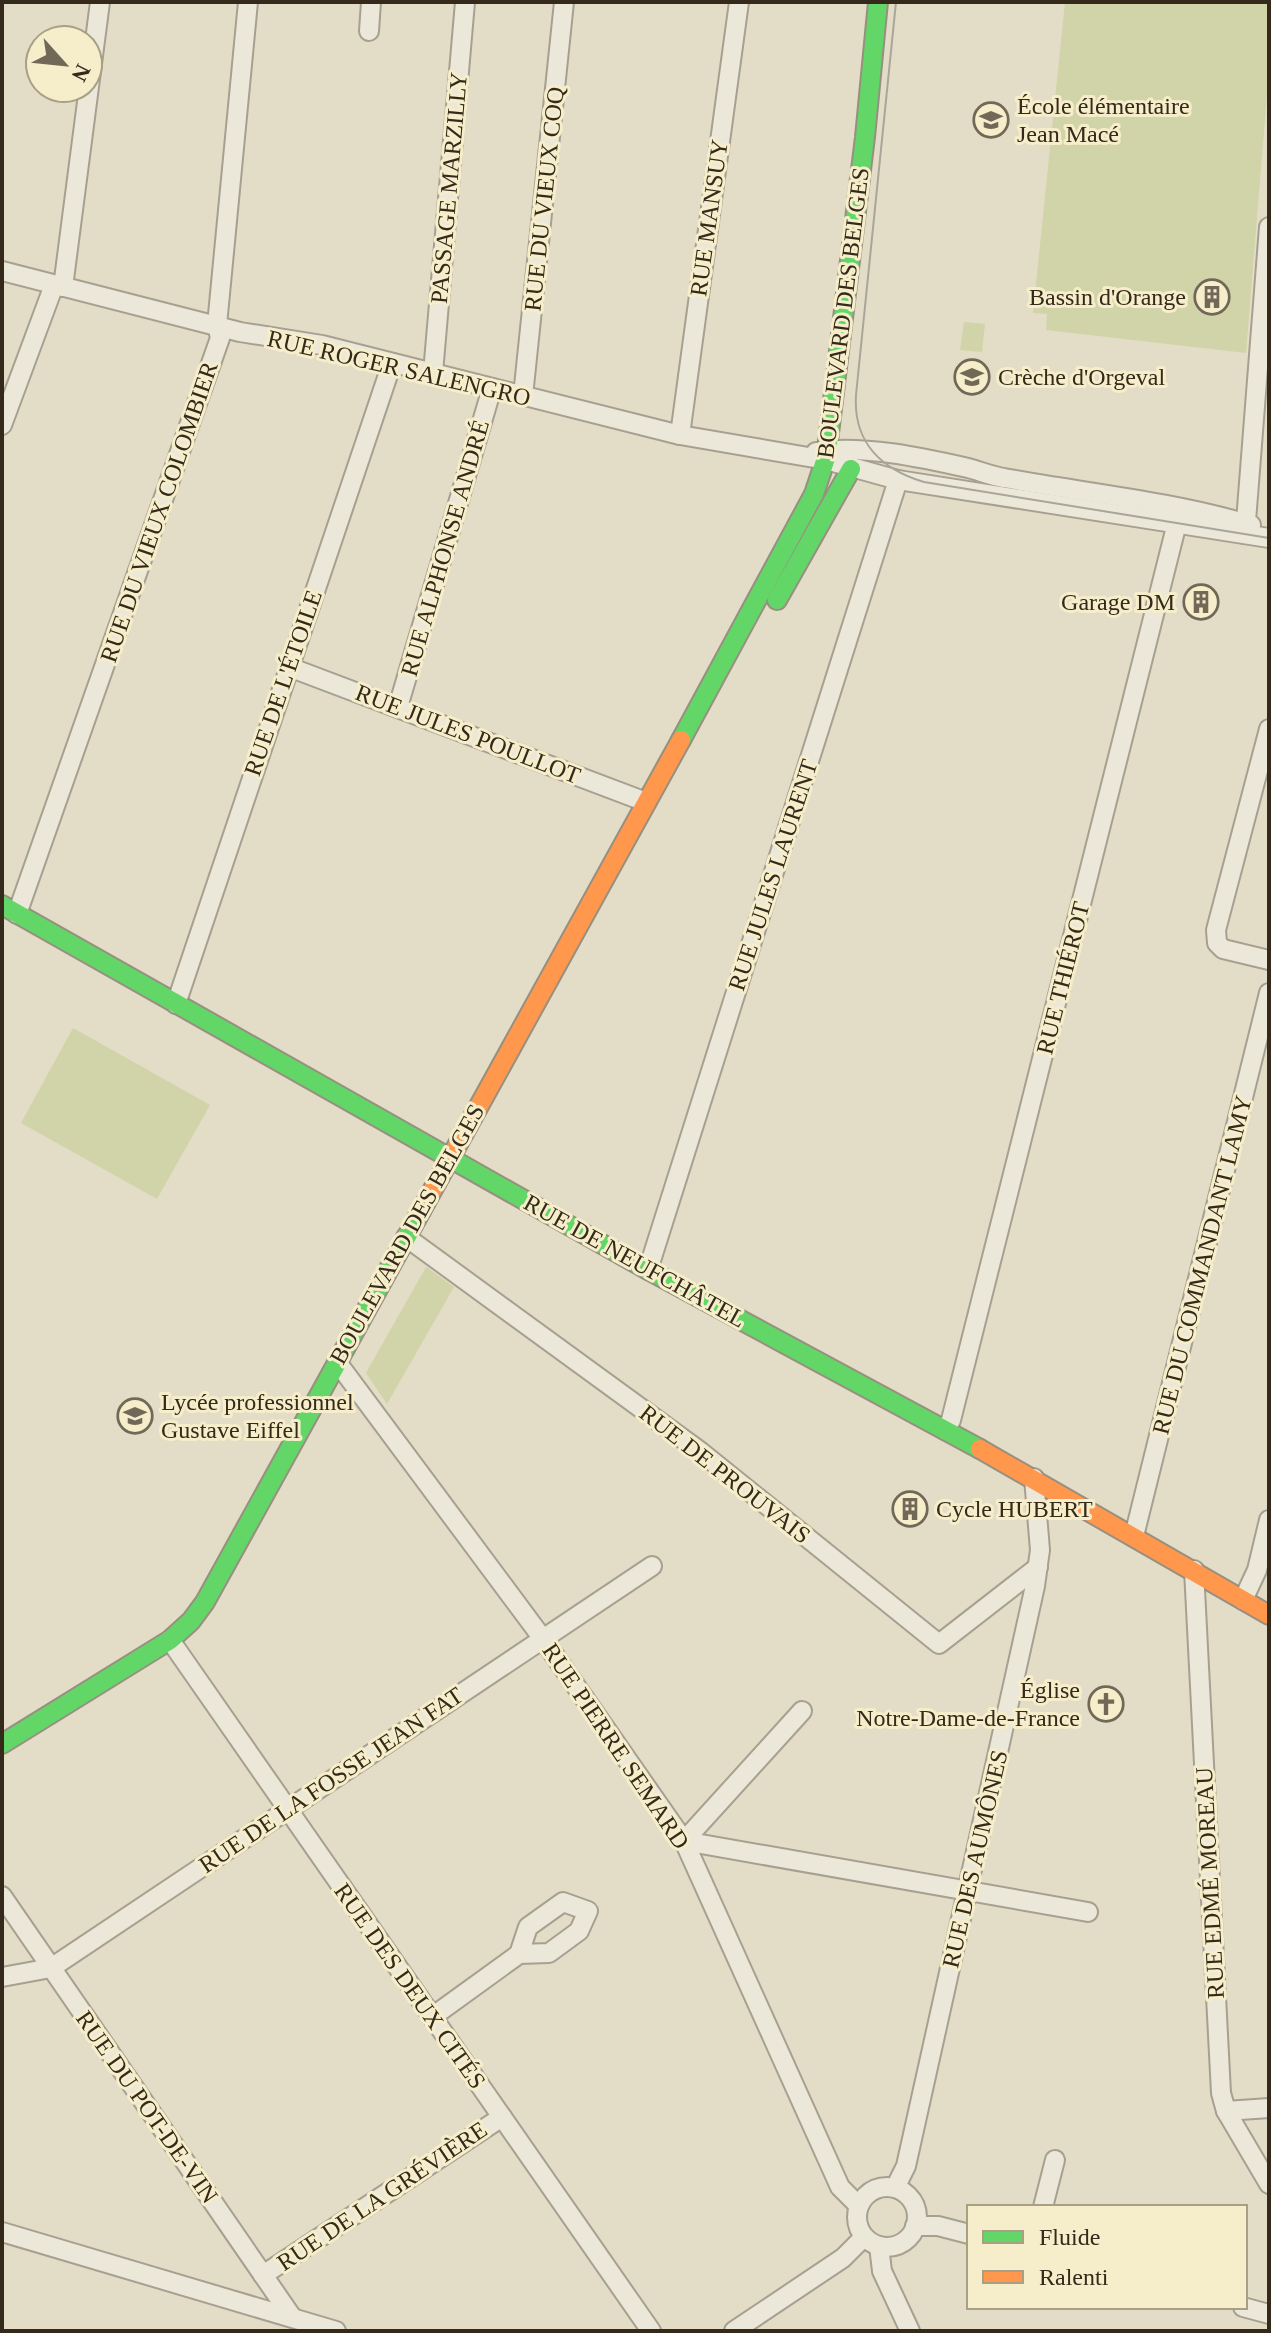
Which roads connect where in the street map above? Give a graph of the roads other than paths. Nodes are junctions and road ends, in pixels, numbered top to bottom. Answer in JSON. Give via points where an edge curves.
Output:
{"nodes":[{"id":1,"x":100,"y":2,"type":"edge"},
{"id":2,"x":248,"y":2,"type":"edge"},
{"id":3,"x":371,"y":2,"type":"edge"},
{"id":4,"x":465,"y":2,"type":"edge"},
{"id":5,"x":564,"y":2,"type":"edge"},
{"id":6,"x":739,"y":2,"type":"edge"},
{"id":7,"x":878,"y":2,"type":"edge"},
{"id":8,"x":369,"y":31,"type":"dead end"},
{"id":9,"x":1269,"y":227,"type":"edge"},
{"id":10,"x":2,"y":271,"type":"edge"},
{"id":11,"x":58,"y":286,"type":"junction"},
{"id":12,"x":217,"y":325,"type":"junction"},
{"id":13,"x":392,"y":363,"type":"junction"},
{"id":14,"x":433,"y":373,"type":"junction"},
{"id":15,"x":492,"y":388,"type":"junction"},
{"id":16,"x":523,"y":396,"type":"junction"},
{"id":17,"x":2,"y":425,"type":"edge"},
{"id":18,"x":680,"y":435,"type":"junction"},
{"id":19,"x":826,"y":455,"type":"junction"},
{"id":20,"x":851,"y":469,"type":"junction"},
{"id":21,"x":898,"y":480,"type":"junction"},
{"id":22,"x":1177,"y":523,"type":"junction"},
{"id":23,"x":1246,"y":529,"type":"junction"},
{"id":24,"x":1269,"y":530,"type":"edge"},
{"id":25,"x":1269,"y":538,"type":"edge"},
{"id":26,"x":731,"y":649,"type":"junction"},
{"id":27,"x":289,"y":667,"type":"junction"},
{"id":28,"x":398,"y":707,"type":"junction"},
{"id":29,"x":1269,"y":729,"type":"edge"},
{"id":30,"x":646,"y":802,"type":"junction"},
{"id":31,"x":10,"y":909,"type":"edge"},
{"id":32,"x":1269,"y":960,"type":"edge"},
{"id":33,"x":1269,"y":993,"type":"edge"},
{"id":34,"x":176,"y":1004,"type":"junction"},
{"id":35,"x":450,"y":1156,"type":"junction"},
{"id":36,"x":406,"y":1237,"type":"junction"},
{"id":37,"x":648,"y":1270,"type":"junction"},
{"id":38,"x":337,"y":1362,"type":"junction"},
{"id":39,"x":945,"y":1430,"type":"junction"},
{"id":40,"x":1034,"y":1478,"type":"junction"},
{"id":41,"x":1269,"y":1520,"type":"edge"},
{"id":42,"x":1134,"y":1536,"type":"junction"},
{"id":43,"x":652,"y":1566,"type":"dead end"},
{"id":44,"x":1038,"y":1567,"type":"junction"},
{"id":45,"x":1194,"y":1570,"type":"junction"},
{"id":46,"x":1243,"y":1600,"type":"junction"},
{"id":47,"x":1269,"y":1615,"type":"edge"},
{"id":48,"x":543,"y":1639,"type":"junction"},
{"id":49,"x":170,"y":1640,"type":"junction"},
{"id":50,"x":802,"y":1711,"type":"dead end"},
{"id":51,"x":2,"y":1744,"type":"edge"},
{"id":52,"x":288,"y":1809,"type":"junction"},
{"id":53,"x":684,"y":1841,"type":"junction"},
{"id":54,"x":968,"y":1891,"type":"junction"},
{"id":55,"x":2,"y":1896,"type":"edge"},
{"id":56,"x":1088,"y":1912,"type":"dead end"},
{"id":57,"x":519,"y":1954,"type":"dead end"},
{"id":58,"x":51,"y":1968,"type":"junction"},
{"id":59,"x":2,"y":1977,"type":"edge"},
{"id":60,"x":432,"y":2017,"type":"junction"},
{"id":61,"x":1269,"y":2108,"type":"edge"},
{"id":62,"x":1226,"y":2111,"type":"junction"},
{"id":63,"x":502,"y":2117,"type":"junction"},
{"id":64,"x":1055,"y":2160,"type":"dead end"},
{"id":65,"x":1269,"y":2184,"type":"edge"},
{"id":66,"x":895,"y":2188,"type":"junction"},
{"id":67,"x":1044,"y":2205,"type":"edge"},
{"id":68,"x":859,"y":2206,"type":"junction"},
{"id":69,"x":915,"y":2226,"type":"junction"},
{"id":70,"x":2,"y":2232,"type":"edge"},
{"id":71,"x":967,"y":2233,"type":"edge"},
{"id":72,"x":872,"y":2242,"type":"junction"},
{"id":73,"x":263,"y":2275,"type":"junction"},
{"id":74,"x":1247,"y":2308,"type":"edge"},
{"id":75,"x":1269,"y":2314,"type":"edge"},
{"id":76,"x":292,"y":2317,"type":"junction"},
{"id":77,"x":336,"y":2331,"type":"edge"},
{"id":78,"x":651,"y":2331,"type":"edge"},
{"id":79,"x":734,"y":2331,"type":"edge"},
{"id":80,"x":910,"y":2331,"type":"edge"}],
"edges":[{"from":1,"to":11,"type":"street"},
{"from":2,"to":12,"type":"street","name":"RUE DU VIEUX COLOMBIER"},
{"from":3,"to":8,"type":"street"},
{"from":4,"to":14,"type":"street","name":"PASSAGE MARZILLY"},
{"from":5,"to":16,"type":"street","name":"RUE DU VIEUX COQ"},
{"from":6,"to":18,"type":"street","name":"RUE MANSUY"},
{"from":7,"to":19,"type":"main road","name":"BOULEVARD DES BELGES"},
{"from":9,"to":23,"type":"street"},
{"from":10,"to":11,"type":"street","name":"RUE ROGER SALENGRO"},
{"from":11,"to":12,"type":"street","name":"RUE ROGER SALENGRO"},
{"from":11,"to":17,"type":"street"},
{"from":12,"to":13,"type":"street","name":"RUE ROGER SALENGRO"},
{"from":12,"to":31,"type":"street","name":"RUE DU VIEUX COLOMBIER","via":[[220,338]]},
{"from":13,"to":14,"type":"street","name":"RUE ROGER SALENGRO"},
{"from":13,"to":27,"type":"street","name":"RUE DE L'ÉTOILE"},
{"from":14,"to":15,"type":"street","name":"RUE ROGER SALENGRO"},
{"from":15,"to":16,"type":"street","name":"RUE ROGER SALENGRO"},
{"from":15,"to":28,"type":"street","name":"RUE ALPHONSE ANDRÉ"},
{"from":16,"to":18,"type":"street","name":"RUE ROGER SALENGRO"},
{"from":18,"to":19,"type":"street","name":"RUE ROGER SALENGRO"},
{"from":19,"to":20,"type":"street"},
{"from":19,"to":23,"type":"street","name":"RUE ROGER SALENGRO","via":[[884,454],[960,467],[1183,507]]},
{"from":19,"to":26,"type":"main road","name":"BOULEVARD DES BELGES","via":[[814,494]]},
{"from":20,"to":21,"type":"street"},
{"from":20,"to":26,"type":"main road","name":"BOULEVARD DES BELGES","via":[[774,605]]},
{"from":21,"to":22,"type":"street"},
{"from":21,"to":37,"type":"street","name":"RUE JULES LAURENT"},
{"from":22,"to":23,"type":"street"},
{"from":22,"to":39,"type":"street","name":"RUE THIÉROT"},
{"from":23,"to":24,"type":"street"},
{"from":23,"to":25,"type":"street"},
{"from":26,"to":30,"type":"main road","name":"BOULEVARD DES BELGES"},
{"from":27,"to":28,"type":"street","name":"RUE JULES POULLOT"},
{"from":27,"to":34,"type":"street","name":"RUE DE L'ÉTOILE"},
{"from":28,"to":30,"type":"street","name":"RUE JULES POULLOT"},
{"from":29,"to":32,"type":"street","via":[[1216,930],[1223,949]]},
{"from":30,"to":35,"type":"main road","name":"BOULEVARD DES BELGES"},
{"from":31,"to":34,"type":"main road","name":"RUE DE NEUFCHÂTEL"},
{"from":33,"to":42,"type":"street","name":"RUE DU COMMANDANT LAMY"},
{"from":34,"to":35,"type":"main road","name":"RUE DE NEUFCHÂTEL"},
{"from":35,"to":36,"type":"main road","name":"BOULEVARD DES BELGES"},
{"from":35,"to":37,"type":"main road","name":"RUE DE NEUFCHÂTEL"},
{"from":36,"to":38,"type":"main road","name":"BOULEVARD DES BELGES"},
{"from":36,"to":44,"type":"street","name":"RUE DE PROUVAIS","via":[[701,1452],[939,1644]]},
{"from":37,"to":39,"type":"main road","name":"RUE DE NEUFCHÂTEL"},
{"from":38,"to":48,"type":"street","name":"RUE PIERRE SEMARD"},
{"from":38,"to":49,"type":"main road","name":"BOULEVARD DES BELGES","via":[[205,1602]]},
{"from":39,"to":40,"type":"main road","name":"RUE DE NEUFCHÂTEL"},
{"from":40,"to":42,"type":"main road","name":"RUE DE NEUFCHÂTEL"},
{"from":40,"to":44,"type":"street","name":"RUE DES AUMÔNES"},
{"from":41,"to":46,"type":"street","via":[[1257,1570]]},
{"from":42,"to":45,"type":"main road","name":"RUE DE NEUFCHÂTEL"},
{"from":43,"to":48,"type":"street","name":"RUE DE LA FOSSE JEAN FAT"},
{"from":44,"to":54,"type":"street","name":"RUE DES AUMÔNES"},
{"from":45,"to":46,"type":"main road","name":"RUE DE NEUFCHÂTEL"},
{"from":45,"to":62,"type":"street","name":"RUE EDMÉ MOREAU"},
{"from":46,"to":47,"type":"main road","name":"RUE DE NEUFCHÂTEL"},
{"from":48,"to":52,"type":"street","name":"RUE DE LA FOSSE JEAN FAT"},
{"from":48,"to":53,"type":"street","name":"RUE PIERRE SEMARD"},
{"from":49,"to":51,"type":"main road","name":"BOULEVARD DES BELGES"},
{"from":49,"to":52,"type":"street","name":"RUE DES DEUX CITÉS"},
{"from":50,"to":53,"type":"street"},
{"from":52,"to":58,"type":"street","name":"RUE DE LA FOSSE JEAN FAT"},
{"from":52,"to":60,"type":"street","name":"RUE DES DEUX CITÉS"},
{"from":53,"to":54,"type":"street"},
{"from":53,"to":68,"type":"street","name":"RUE PIERRE SEMARD","via":[[840,2187]]},
{"from":54,"to":56,"type":"street"},
{"from":54,"to":66,"type":"street","name":"RUE DES AUMÔNES","via":[[906,2166]]},
{"from":55,"to":58,"type":"street","name":"RUE DU POT-DE-VIN"},
{"from":57,"to":60,"type":"street"},
{"from":58,"to":59,"type":"street","name":"RUE DE LA FOSSE JEAN FAT"},
{"from":58,"to":73,"type":"street","name":"RUE DU POT-DE-VIN"},
{"from":60,"to":63,"type":"street","name":"RUE DES DEUX CITÉS"},
{"from":61,"to":62,"type":"street"},
{"from":62,"to":65,"type":"street","name":"RUE EDMÉ MOREAU"},
{"from":63,"to":73,"type":"street","name":"RUE DE LA GRÉVIÈRE"},
{"from":63,"to":78,"type":"street","name":"RUE DES DEUX CITÉS"},
{"from":64,"to":67,"type":"street"},
{"from":66,"to":68,"type":"street","via":[[870,2192]]},
{"from":66,"to":69,"type":"street","via":[[915,2207]]},
{"from":68,"to":72,"type":"street","via":[[857,2222]]},
{"from":69,"to":71,"type":"street"},
{"from":69,"to":72,"type":"street","via":[[905,2241],[888,2247]]},
{"from":70,"to":76,"type":"street"},
{"from":72,"to":79,"type":"street"},
{"from":72,"to":80,"type":"street"},
{"from":73,"to":76,"type":"street","name":"RUE DU POT-DE-VIN"},
{"from":74,"to":75,"type":"street"},
{"from":76,"to":77,"type":"street"}]}
